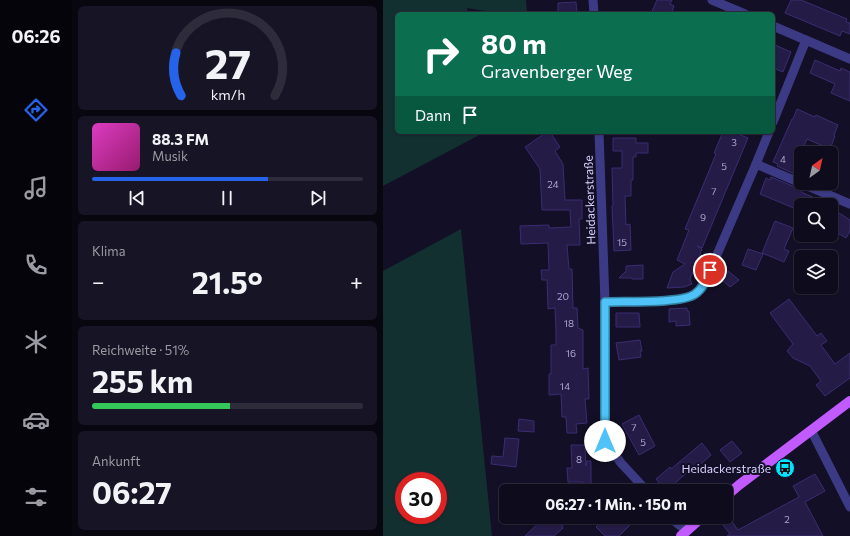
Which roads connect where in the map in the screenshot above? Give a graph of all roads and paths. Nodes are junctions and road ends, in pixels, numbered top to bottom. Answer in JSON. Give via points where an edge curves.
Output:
{"nodes":[{"id":1,"x":593,"y":0,"type":"edge"},
{"id":2,"x":712,"y":0,"type":"edge"},
{"id":3,"x":594,"y":12,"type":"edge"},
{"id":4,"x":740,"y":12,"type":"edge"},
{"id":5,"x":775,"y":27,"type":"edge"},
{"id":6,"x":806,"y":40,"type":"junction"},
{"id":7,"x":850,"y":59,"type":"edge"},
{"id":8,"x":775,"y":117,"type":"edge"},
{"id":9,"x":599,"y":134,"type":"edge"},
{"id":10,"x":768,"y":134,"type":"edge"},
{"id":11,"x":756,"y":164,"type":"junction"},
{"id":12,"x":850,"y":204,"type":"edge"},
{"id":13,"x":605,"y":302,"type":"junction"},
{"id":14,"x":850,"y":401,"type":"edge"},
{"id":15,"x":811,"y":430,"type":"junction"},
{"id":16,"x":640,"y":484,"type":"edge"},
{"id":17,"x":733,"y":490,"type":"edge"},
{"id":18,"x":850,"y":507,"type":"edge"},
{"id":19,"x":676,"y":524,"type":"edge"},
{"id":20,"x":694,"y":524,"type":"edge"},
{"id":21,"x":684,"y":533,"type":"edge"}],
"edges":[{"from":1,"to":3,"type":"street"},
{"from":2,"to":4,"type":"street"},
{"from":5,"to":6,"type":"street"},
{"from":6,"to":7,"type":"street"},
{"from":6,"to":8,"type":"street"},
{"from":9,"to":13,"type":"street","name":"Heidackerstraße"},
{"from":10,"to":11,"type":"street"},
{"from":11,"to":12,"type":"street"},
{"from":11,"to":13,"type":"street","via":[[703,285],[695,294],[683,299]]},
{"from":13,"to":16,"type":"street","name":"Heidackerstraße","via":[[605,441]]},
{"from":14,"to":15,"type":"main road"},
{"from":15,"to":17,"type":"main road"},
{"from":15,"to":18,"type":"street"},
{"from":19,"to":21,"type":"street"},
{"from":20,"to":21,"type":"main road"}]}
